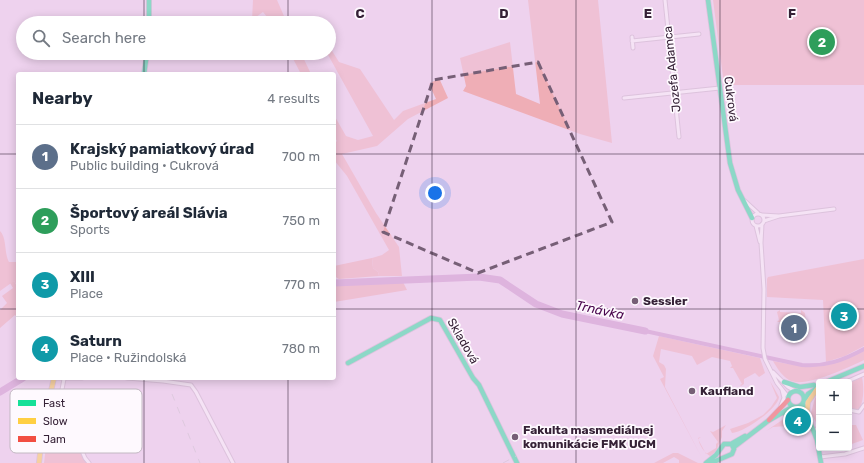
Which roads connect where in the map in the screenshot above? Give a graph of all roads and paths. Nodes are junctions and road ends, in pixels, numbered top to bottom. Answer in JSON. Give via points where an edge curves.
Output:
{"nodes":[{"id":1,"x":149,"y":0,"type":"edge"},
{"id":2,"x":665,"y":0,"type":"edge"},
{"id":3,"x":708,"y":0,"type":"edge"},
{"id":4,"x":149,"y":16,"type":"edge"},
{"id":5,"x":698,"y":34,"type":"dead end"},
{"id":6,"x":668,"y":37,"type":"junction"},
{"id":7,"x":633,"y":48,"type":"dead end"},
{"id":8,"x":146,"y":60,"type":"edge"},
{"id":9,"x":144,"y":72,"type":"edge"},
{"id":10,"x":720,"y":88,"type":"junction"},
{"id":11,"x":674,"y":93,"type":"junction"},
{"id":12,"x":624,"y":98,"type":"dead end"},
{"id":13,"x":679,"y":137,"type":"dead end"},
{"id":14,"x":742,"y":198,"type":"junction"},
{"id":15,"x":834,"y":209,"type":"dead end"},
{"id":16,"x":760,"y":214,"type":"junction"},
{"id":17,"x":780,"y":216,"type":"junction"},
{"id":18,"x":752,"y":218,"type":"junction"},
{"id":19,"x":763,"y":223,"type":"junction"},
{"id":20,"x":756,"y":226,"type":"junction"},
{"id":21,"x":761,"y":243,"type":"junction"},
{"id":22,"x":348,"y":363,"type":"dead end"},
{"id":23,"x":864,"y":366,"type":"edge"},
{"id":24,"x":772,"y":371,"type":"junction"},
{"id":25,"x":863,"y":374,"type":"edge"},
{"id":26,"x":864,"y":378,"type":"edge"},
{"id":27,"x":833,"y":379,"type":"edge"},
{"id":28,"x":852,"y":379,"type":"edge"},
{"id":29,"x":163,"y":380,"type":"edge"},
{"id":30,"x":784,"y":382,"type":"junction"},
{"id":31,"x":816,"y":387,"type":"edge"},
{"id":32,"x":781,"y":388,"type":"junction"},
{"id":33,"x":797,"y":392,"type":"junction"},
{"id":34,"x":788,"y":399,"type":"junction"},
{"id":35,"x":804,"y":402,"type":"junction"},
{"id":36,"x":864,"y":406,"type":"edge"},
{"id":37,"x":794,"y":407,"type":"junction"},
{"id":38,"x":779,"y":408,"type":"junction"},
{"id":39,"x":852,"y":411,"type":"edge"},
{"id":40,"x":780,"y":415,"type":"junction"},
{"id":41,"x":806,"y":417,"type":"junction"},
{"id":42,"x":768,"y":420,"type":"junction"},
{"id":43,"x":733,"y":446,"type":"junction"},
{"id":44,"x":864,"y":448,"type":"edge"},
{"id":45,"x":721,"y":450,"type":"junction"},
{"id":46,"x":40,"y":453,"type":"edge"},
{"id":47,"x":82,"y":453,"type":"edge"},
{"id":48,"x":725,"y":456,"type":"junction"},
{"id":49,"x":820,"y":457,"type":"junction"},
{"id":50,"x":39,"y":463,"type":"edge"},
{"id":51,"x":89,"y":463,"type":"edge"},
{"id":52,"x":233,"y":463,"type":"edge"},
{"id":53,"x":517,"y":463,"type":"edge"},
{"id":54,"x":706,"y":463,"type":"edge"},
{"id":55,"x":711,"y":463,"type":"edge"},
{"id":56,"x":821,"y":463,"type":"edge"}],
"edges":[{"from":1,"to":4,"type":"street"},
{"from":2,"to":6,"type":"street","name":"Jozefa Adamca"},
{"from":3,"to":10,"type":"street","name":"Cukrová"},
{"from":5,"to":6,"type":"street"},
{"from":6,"to":7,"type":"street","via":[[632,39]]},
{"from":6,"to":11,"type":"street","name":"Jozefa Adamca"},
{"from":8,"to":9,"type":"street"},
{"from":10,"to":11,"type":"street"},
{"from":10,"to":14,"type":"street","name":"Cukrová","via":[[730,163]]},
{"from":11,"to":12,"type":"street"},
{"from":11,"to":13,"type":"street","name":"Jozefa Adamca"},
{"from":14,"to":16,"type":"street","name":"Cukrová"},
{"from":14,"to":18,"type":"street","name":"Cukrová"},
{"from":15,"to":17,"type":"street"},
{"from":16,"to":17,"type":"street"},
{"from":16,"to":18,"type":"street","via":[[753,215]]},
{"from":16,"to":19,"type":"street"},
{"from":17,"to":19,"type":"street"},
{"from":18,"to":20,"type":"street"},
{"from":19,"to":20,"type":"street"},
{"from":19,"to":21,"type":"street"},
{"from":20,"to":21,"type":"street"},
{"from":21,"to":24,"type":"street","via":[[764,289],[763,351]]},
{"from":22,"to":53,"type":"street","name":"Skladová","via":[[431,318],[440,320],[479,385]]},
{"from":23,"to":27,"type":"street"},
{"from":24,"to":30,"type":"street"},
{"from":24,"to":32,"type":"street"},
{"from":25,"to":26,"type":"street"},
{"from":25,"to":28,"type":"street"},
{"from":29,"to":52,"type":"street","via":[[191,385]]},
{"from":30,"to":31,"type":"street","via":[[800,388]]},
{"from":30,"to":33,"type":"street"},
{"from":31,"to":33,"type":"street"},
{"from":31,"to":35,"type":"street"},
{"from":31,"to":41,"type":"street","via":[[808,402]]},
{"from":32,"to":34,"type":"street"},
{"from":32,"to":38,"type":"street","via":[[784,398]]},
{"from":33,"to":34,"type":"street"},
{"from":33,"to":35,"type":"street"},
{"from":34,"to":37,"type":"street"},
{"from":34,"to":38,"type":"street","via":[[786,404]]},
{"from":35,"to":37,"type":"street"},
{"from":35,"to":41,"type":"street"},
{"from":36,"to":39,"type":"street","via":[[860,412]]},
{"from":37,"to":40,"type":"street"},
{"from":37,"to":41,"type":"street"},
{"from":38,"to":42,"type":"street"},
{"from":40,"to":41,"type":"street","via":[[794,411]]},
{"from":40,"to":42,"type":"street"},
{"from":41,"to":49,"type":"street","via":[[817,440]]},
{"from":42,"to":43,"type":"street"},
{"from":43,"to":45,"type":"street","via":[[724,444]]},
{"from":43,"to":48,"type":"street","via":[[732,454]]},
{"from":44,"to":49,"type":"street","via":[[845,454]]},
{"from":45,"to":48,"type":"street"},
{"from":45,"to":54,"type":"street"},
{"from":46,"to":50,"type":"street"},
{"from":47,"to":51,"type":"street"},
{"from":48,"to":55,"type":"street"},
{"from":49,"to":56,"type":"street"}]}
